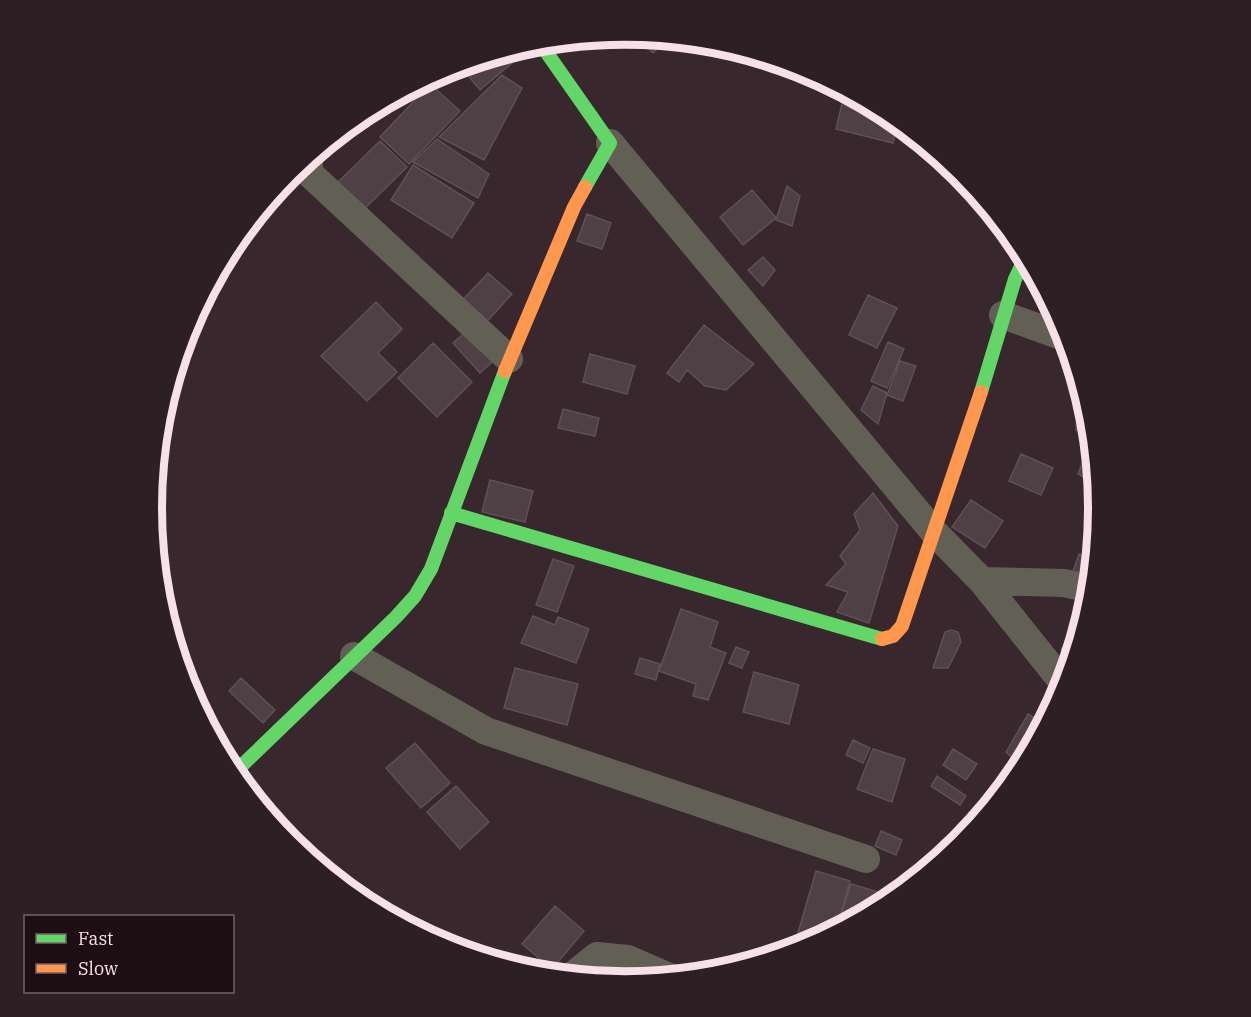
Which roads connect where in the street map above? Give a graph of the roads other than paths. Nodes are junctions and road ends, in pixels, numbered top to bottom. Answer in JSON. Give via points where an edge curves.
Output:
{"nodes":[{"id":1,"x":546,"y":52,"type":"edge"},
{"id":2,"x":610,"y":143,"type":"junction"},
{"id":3,"x":309,"y":170,"type":"edge"},
{"id":4,"x":1021,"y":268,"type":"edge"},
{"id":5,"x":1003,"y":315,"type":"junction"},
{"id":6,"x":1055,"y":334,"type":"edge"},
{"id":7,"x":509,"y":359,"type":"junction"},
{"id":8,"x":451,"y":513,"type":"junction"},
{"id":9,"x":934,"y":532,"type":"junction"},
{"id":10,"x":982,"y":580,"type":"junction"},
{"id":11,"x":1082,"y":587,"type":"edge"},
{"id":12,"x":354,"y":656,"type":"junction"},
{"id":13,"x":1058,"y":676,"type":"edge"},
{"id":14,"x":240,"y":767,"type":"edge"},
{"id":15,"x":866,"y":859,"type":"dead end"},
{"id":16,"x":580,"y":970,"type":"edge"},
{"id":17,"x":655,"y":971,"type":"edge"}],
"edges":[{"from":1,"to":2,"type":"street"},
{"from":2,"to":7,"type":"street","via":[[574,207]]},
{"from":2,"to":9,"type":"street"},
{"from":3,"to":7,"type":"street"},
{"from":4,"to":5,"type":"street"},
{"from":5,"to":6,"type":"street"},
{"from":5,"to":9,"type":"street"},
{"from":7,"to":8,"type":"street"},
{"from":8,"to":9,"type":"street","via":[[881,639],[893,636],[902,626]]},
{"from":8,"to":12,"type":"street","via":[[420,592],[397,619]]},
{"from":9,"to":10,"type":"street"},
{"from":10,"to":11,"type":"street"},
{"from":10,"to":13,"type":"street"},
{"from":12,"to":14,"type":"street"},
{"from":12,"to":15,"type":"street","via":[[486,731]]},
{"from":16,"to":17,"type":"street","via":[[597,956],[628,960]]}]}
